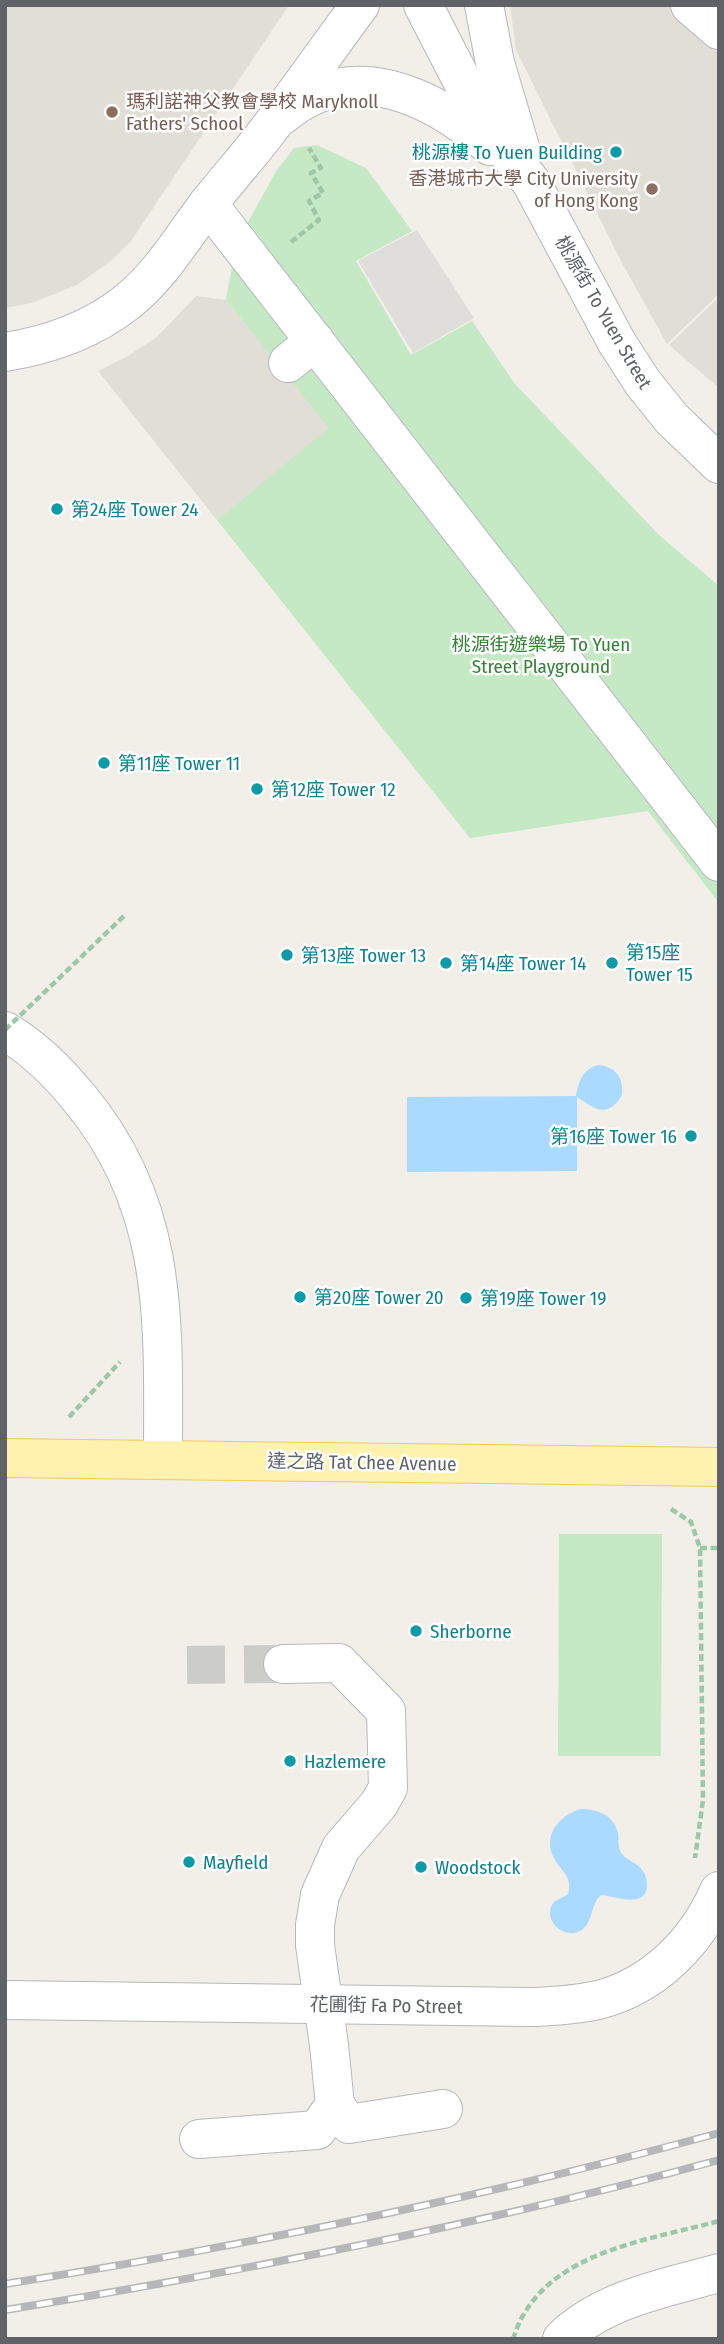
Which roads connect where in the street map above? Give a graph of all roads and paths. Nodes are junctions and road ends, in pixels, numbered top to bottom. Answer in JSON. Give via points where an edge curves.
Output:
{"nodes":[{"id":1,"x":360,"y":5,"type":"edge"},
{"id":2,"x":423,"y":5,"type":"edge"},
{"id":3,"x":484,"y":5,"type":"edge"},
{"id":4,"x":690,"y":5,"type":"edge"},
{"id":5,"x":338,"y":23,"type":"edge"},
{"id":6,"x":719,"y":30,"type":"edge"},
{"id":7,"x":289,"y":130,"type":"junction"},
{"id":8,"x":530,"y":182,"type":"junction"},
{"id":9,"x":208,"y":204,"type":"junction"},
{"id":10,"x":288,"y":245,"type":"dead end"},
{"id":11,"x":5,"y":352,"type":"edge"},
{"id":12,"x":719,"y":464,"type":"edge"},
{"id":13,"x":719,"y":862,"type":"edge"},
{"id":14,"x":126,"y":914,"type":"dead end"},
{"id":15,"x":5,"y":1030,"type":"edge"},
{"id":16,"x":122,"y":1360,"type":"dead end"},
{"id":17,"x":67,"y":1419,"type":"dead end"},
{"id":18,"x":5,"y":1458,"type":"edge"},
{"id":19,"x":163,"y":1459,"type":"junction"},
{"id":20,"x":719,"y":1467,"type":"edge"},
{"id":21,"x":719,"y":1548,"type":"edge"},
{"id":22,"x":283,"y":1664,"type":"tunnel mouth"},
{"id":23,"x":695,"y":1858,"type":"dead end"},
{"id":24,"x":719,"y":1891,"type":"edge"},
{"id":25,"x":5,"y":2000,"type":"edge"},
{"id":26,"x":323,"y":2004,"type":"junction"},
{"id":27,"x":335,"y":2105,"type":"junction"},
{"id":28,"x":443,"y":2109,"type":"dead end"},
{"id":29,"x":199,"y":2139,"type":"dead end"},
{"id":30,"x":719,"y":2273,"type":"edge"},
{"id":31,"x":562,"y":2339,"type":"edge"}],
"edges":[{"from":1,"to":5,"type":"street"},
{"from":2,"to":8,"type":"street","name":"桃源街 To Yuen Street","via":[[473,102]]},
{"from":3,"to":8,"type":"street","name":"桃源街 To Yuen Street","via":[[495,63]]},
{"from":4,"to":6,"type":"street"},
{"from":5,"to":7,"type":"street"},
{"from":7,"to":8,"type":"street","via":[[293,106],[309,97],[342,86],[386,88],[449,114]]},
{"from":7,"to":9,"type":"street"},
{"from":7,"to":10,"type":"path","via":[[321,167],[311,173],[323,193],[309,201],[319,220]]},
{"from":8,"to":12,"type":"street","name":"桃源街 To Yuen Street","via":[[643,383]]},
{"from":9,"to":11,"type":"street","via":[[169,260],[126,303],[70,335]]},
{"from":9,"to":13,"type":"street","via":[[302,352],[344,377]]},
{"from":14,"to":15,"type":"path","bridge":true},
{"from":15,"to":19,"type":"street","via":[[62,1077],[99,1122],[128,1172],[148,1228],[159,1285]]},
{"from":16,"to":17,"type":"path"},
{"from":18,"to":19,"type":"main road","name":"達之路 Tat Chee Avenue"},
{"from":19,"to":20,"type":"main road","name":"達之路 Tat Chee Avenue"},
{"from":21,"to":23,"type":"path","via":[[700,1548],[703,1800]]},
{"from":22,"to":26,"type":"street","via":[[339,1663],[386,1711],[388,1788],[341,1848],[320,1895],[315,1945]]},
{"from":24,"to":26,"type":"street","name":"花圃街 Fa Po Street","via":[[708,1915],[672,1959],[624,1991],[599,2000],[534,2007]]},
{"from":25,"to":26,"type":"street","name":"花圃街 Fa Po Street"},
{"from":26,"to":27,"type":"street"},
{"from":27,"to":28,"type":"street","via":[[349,2124]]},
{"from":27,"to":29,"type":"street","via":[[317,2130]]},
{"from":30,"to":31,"type":"street","via":[[613,2306],[585,2319]]}]}
